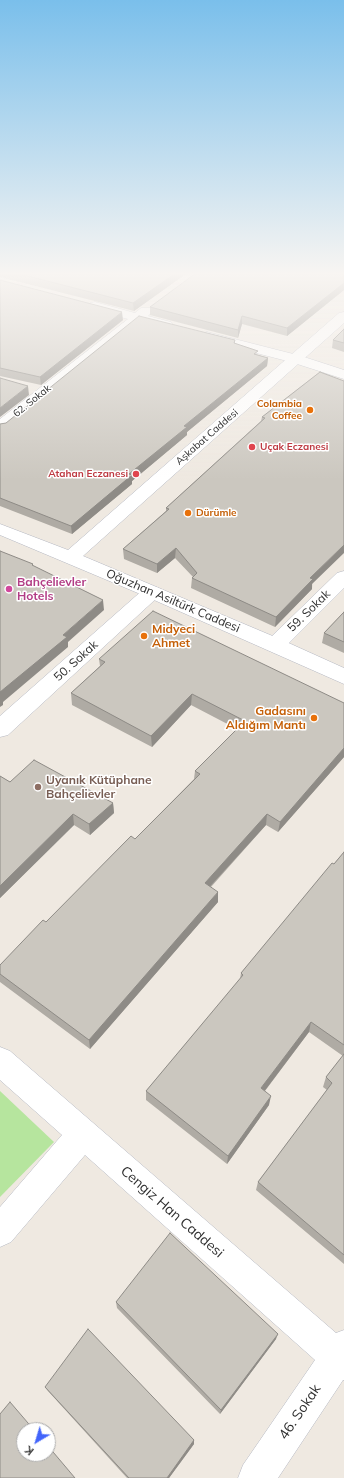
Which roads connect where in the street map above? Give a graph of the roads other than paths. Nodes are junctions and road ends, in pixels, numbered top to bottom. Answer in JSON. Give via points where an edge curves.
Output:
{"nodes":[{"id":1,"x":102,"y":342,"type":"edge"},
{"id":2,"x":231,"y":342,"type":"edge"},
{"id":3,"x":315,"y":342,"type":"edge"},
{"id":4,"x":296,"y":359,"type":"junction"},
{"id":5,"x":344,"y":375,"type":"edge"},
{"id":6,"x":0,"y":427,"type":"edge"},
{"id":7,"x":0,"y":529,"type":"edge"},
{"id":8,"x":70,"y":557,"type":"junction"},
{"id":9,"x":344,"y":578,"type":"edge"},
{"id":10,"x":152,"y":592,"type":"junction"},
{"id":11,"x":274,"y":645,"type":"junction"},
{"id":12,"x":344,"y":677,"type":"edge"},
{"id":13,"x":0,"y":729,"type":"edge"},
{"id":14,"x":0,"y":1061,"type":"edge"},
{"id":15,"x":83,"y":1134,"type":"junction"},
{"id":16,"x":0,"y":1231,"type":"edge"},
{"id":17,"x":342,"y":1356,"type":"edge"},
{"id":18,"x":256,"y":1478,"type":"edge"}],
"edges":[{"from":1,"to":6,"type":"street","name":"62. Sokak","via":[[36,390]]},
{"from":2,"to":4,"type":"street"},
{"from":3,"to":4,"type":"street","name":"Aşkabat Caddesi"},
{"from":4,"to":5,"type":"street"},
{"from":4,"to":8,"type":"street","name":"Aşkabat Caddesi"},
{"from":7,"to":8,"type":"street","name":"Oğuzhan Asiltürk Caddesi"},
{"from":8,"to":10,"type":"street","name":"Oğuzhan Asiltürk Caddesi"},
{"from":9,"to":11,"type":"street","name":"59. Sokak"},
{"from":10,"to":11,"type":"street","name":"Oğuzhan Asiltürk Caddesi"},
{"from":10,"to":13,"type":"street","name":"50. Sokak"},
{"from":11,"to":12,"type":"street","name":"Oğuzhan Asiltürk Caddesi"},
{"from":14,"to":15,"type":"street","name":"Cengiz Han Caddesi"},
{"from":15,"to":16,"type":"street"},
{"from":15,"to":17,"type":"street","name":"Cengiz Han Caddesi"},
{"from":17,"to":18,"type":"street","name":"46. Sokak"}]}
